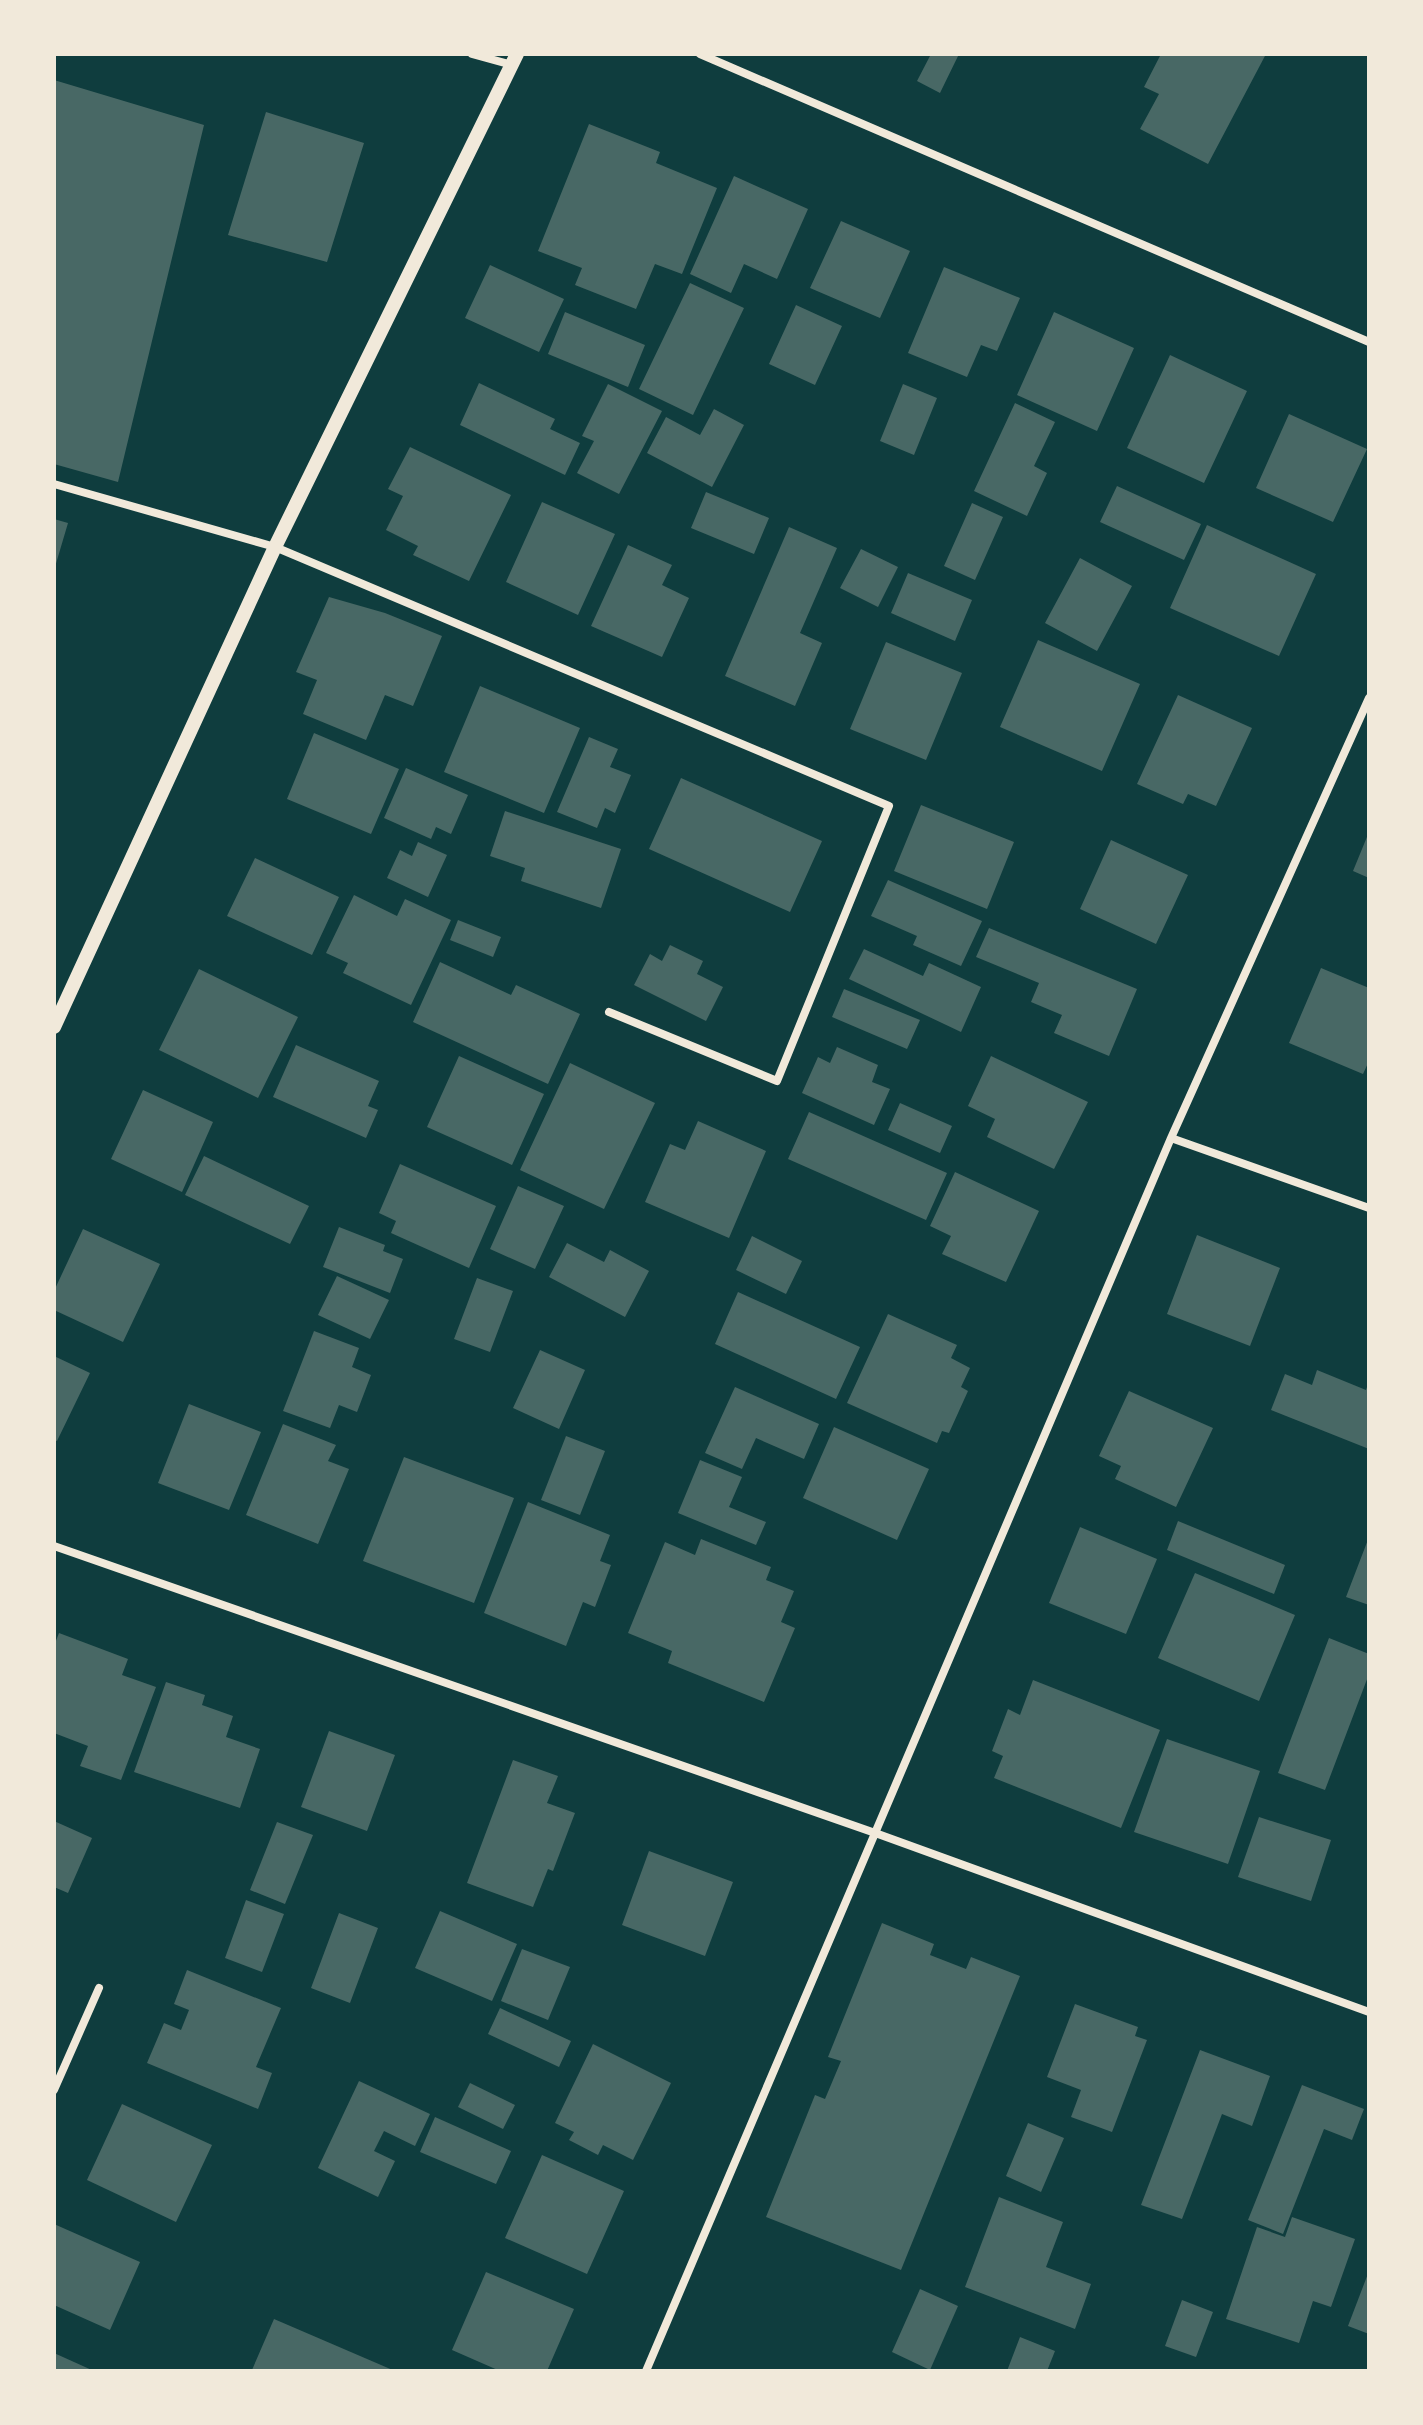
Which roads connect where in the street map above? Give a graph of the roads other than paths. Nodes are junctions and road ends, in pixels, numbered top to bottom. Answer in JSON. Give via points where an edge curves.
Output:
{"nodes":[{"id":1,"x":472,"y":54,"type":"edge"},
{"id":2,"x":700,"y":54,"type":"edge"},
{"id":3,"x":514,"y":60,"type":"edge"},
{"id":4,"x":1369,"y":342,"type":"edge"},
{"id":5,"x":54,"y":484,"type":"edge"},
{"id":6,"x":275,"y":547,"type":"junction"},
{"id":7,"x":1369,"y":698,"type":"edge"},
{"id":8,"x":609,"y":1012,"type":"dead end"},
{"id":9,"x":54,"y":1027,"type":"edge"},
{"id":10,"x":1171,"y":1138,"type":"junction"},
{"id":11,"x":1369,"y":1208,"type":"edge"},
{"id":12,"x":54,"y":1546,"type":"edge"},
{"id":13,"x":878,"y":1834,"type":"junction"},
{"id":14,"x":99,"y":1988,"type":"dead end"},
{"id":15,"x":1369,"y":2012,"type":"edge"},
{"id":16,"x":54,"y":2090,"type":"edge"},
{"id":17,"x":646,"y":2371,"type":"edge"}],
"edges":[{"from":1,"to":3,"type":"street"},
{"from":2,"to":4,"type":"street"},
{"from":3,"to":6,"type":"street"},
{"from":5,"to":6,"type":"street"},
{"from":6,"to":8,"type":"street","via":[[889,806],[777,1081]]},
{"from":6,"to":9,"type":"street"},
{"from":7,"to":10,"type":"street"},
{"from":10,"to":11,"type":"street"},
{"from":10,"to":13,"type":"street"},
{"from":12,"to":13,"type":"street"},
{"from":13,"to":15,"type":"street"},
{"from":13,"to":17,"type":"street"},
{"from":14,"to":16,"type":"street"}]}
